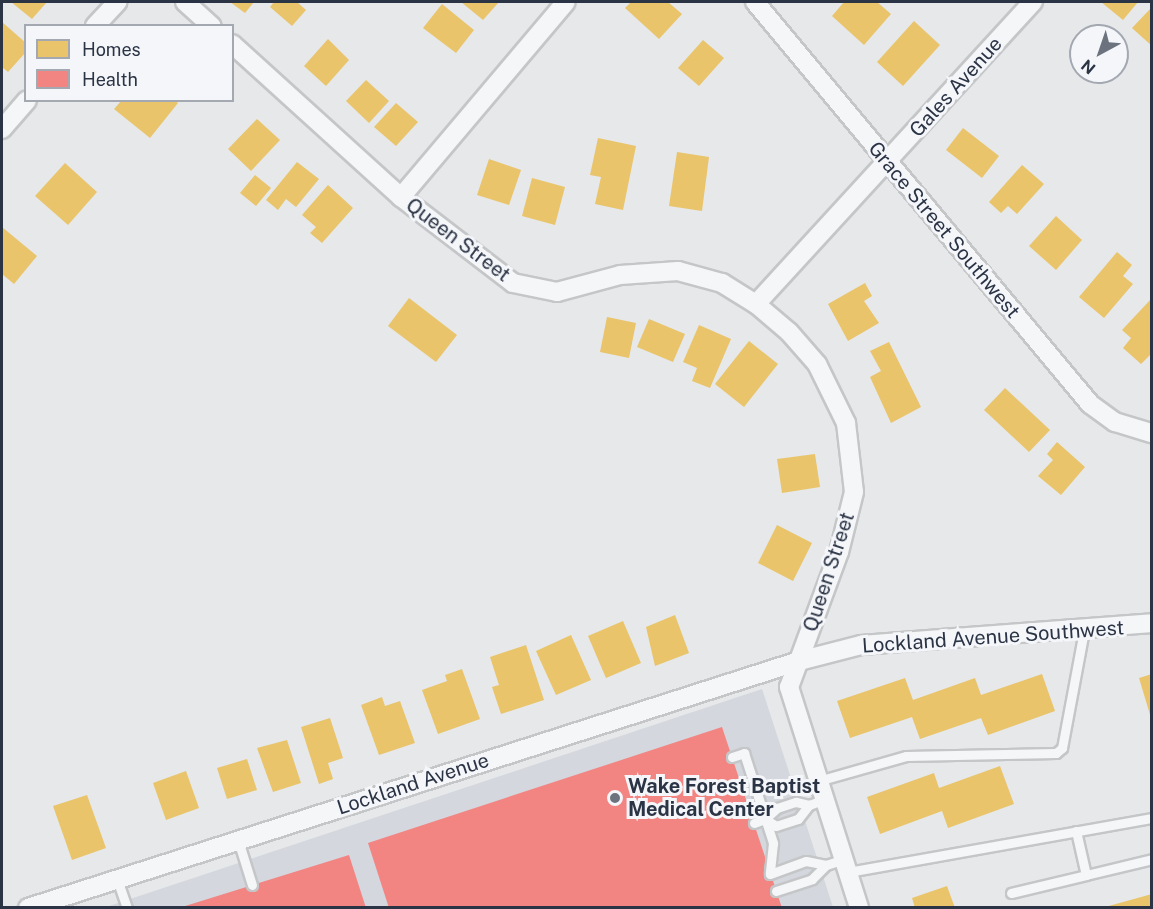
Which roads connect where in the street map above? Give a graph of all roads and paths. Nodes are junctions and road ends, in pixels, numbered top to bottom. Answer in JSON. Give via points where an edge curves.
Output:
{"nodes":[{"id":1,"x":117,"y":2,"type":"edge"},
{"id":2,"x":185,"y":2,"type":"edge"},
{"id":3,"x":566,"y":2,"type":"edge"},
{"id":4,"x":755,"y":2,"type":"edge"},
{"id":5,"x":1033,"y":2,"type":"edge"},
{"id":6,"x":97,"y":24,"type":"edge"},
{"id":7,"x":210,"y":24,"type":"edge"},
{"id":8,"x":234,"y":46,"type":"edge"},
{"id":9,"x":25,"y":102,"type":"edge"},
{"id":10,"x":2,"y":129,"type":"edge"},
{"id":11,"x":887,"y":162,"type":"junction"},
{"id":12,"x":401,"y":197,"type":"junction"},
{"id":13,"x":756,"y":304,"type":"junction"},
{"id":14,"x":1152,"y":433,"type":"edge"},
{"id":15,"x":1152,"y":623,"type":"edge"},
{"id":16,"x":1084,"y":631,"type":"junction"},
{"id":17,"x":799,"y":661,"type":"junction"},
{"id":18,"x":732,"y":757,"type":"dead end"},
{"id":19,"x":818,"y":781,"type":"junction"},
{"id":20,"x":816,"y":803,"type":"junction"},
{"id":21,"x":1152,"y":818,"type":"edge"},
{"id":22,"x":765,"y":819,"type":"junction"},
{"id":23,"x":754,"y":823,"type":"dead end"},
{"id":24,"x":1076,"y":831,"type":"junction"},
{"id":25,"x":238,"y":840,"type":"junction"},
{"id":26,"x":1152,"y":859,"type":"edge"},
{"id":27,"x":826,"y":864,"type":"junction"},
{"id":28,"x":846,"y":865,"type":"junction"},
{"id":29,"x":1086,"y":875,"type":"junction"},
{"id":30,"x":117,"y":879,"type":"junction"},
{"id":31,"x":252,"y":885,"type":"dead end"},
{"id":32,"x":776,"y":891,"type":"dead end"},
{"id":33,"x":1011,"y":894,"type":"dead end"},
{"id":34,"x":28,"y":908,"type":"edge"},
{"id":35,"x":127,"y":908,"type":"edge"},
{"id":36,"x":859,"y":908,"type":"edge"}],
"edges":[{"from":1,"to":6,"type":"street"},
{"from":2,"to":7,"type":"street"},
{"from":3,"to":12,"type":"street"},
{"from":4,"to":11,"type":"street","name":"Grace Street Southwest"},
{"from":5,"to":11,"type":"street","name":"Gales Avenue"},
{"from":8,"to":12,"type":"street","name":"Queen Street"},
{"from":9,"to":10,"type":"street"},
{"from":11,"to":13,"type":"street","name":"Gales Avenue"},
{"from":11,"to":14,"type":"street","name":"Grace Street Southwest","via":[[1090,404],[1115,422]]},
{"from":12,"to":13,"type":"street","name":"Queen Street","via":[[494,272],[533,290],[557,292],[620,275],[678,271],[722,283]]},
{"from":13,"to":17,"type":"street","name":"Queen Street","via":[[817,363],[846,423],[854,492],[839,552]]},
{"from":15,"to":16,"type":"street","name":"Lockland Avenue Southwest"},
{"from":16,"to":17,"type":"street","name":"Lockland Avenue Southwest","via":[[861,645]]},
{"from":16,"to":19,"type":"lane","via":[[1062,748],[1056,753],[906,756]]},
{"from":17,"to":19,"type":"street","name":"Queen Street","via":[[789,687]]},
{"from":17,"to":25,"type":"street","name":"Lockland Avenue"},
{"from":18,"to":22,"type":"lane","via":[[744,753]]},
{"from":19,"to":20,"type":"street","name":"Queen Street"},
{"from":20,"to":22,"type":"lane","via":[[796,802],[773,810]]},
{"from":20,"to":22,"type":"lane","via":[[798,819],[776,826]]},
{"from":20,"to":28,"type":"street","name":"Queen Street"},
{"from":21,"to":24,"type":"lane"},
{"from":22,"to":23,"type":"lane"},
{"from":22,"to":27,"type":"lane","via":[[773,843],[770,874],[806,861]]},
{"from":24,"to":28,"type":"lane"},
{"from":24,"to":29,"type":"lane"},
{"from":25,"to":30,"type":"street","name":"Lockland Avenue"},
{"from":25,"to":31,"type":"lane"},
{"from":26,"to":29,"type":"lane"},
{"from":27,"to":28,"type":"lane"},
{"from":27,"to":32,"type":"lane","via":[[812,879]]},
{"from":28,"to":36,"type":"street","name":"Queen Street"},
{"from":29,"to":33,"type":"lane"},
{"from":30,"to":34,"type":"street","name":"Lockland Avenue"},
{"from":30,"to":35,"type":"lane"}]}
